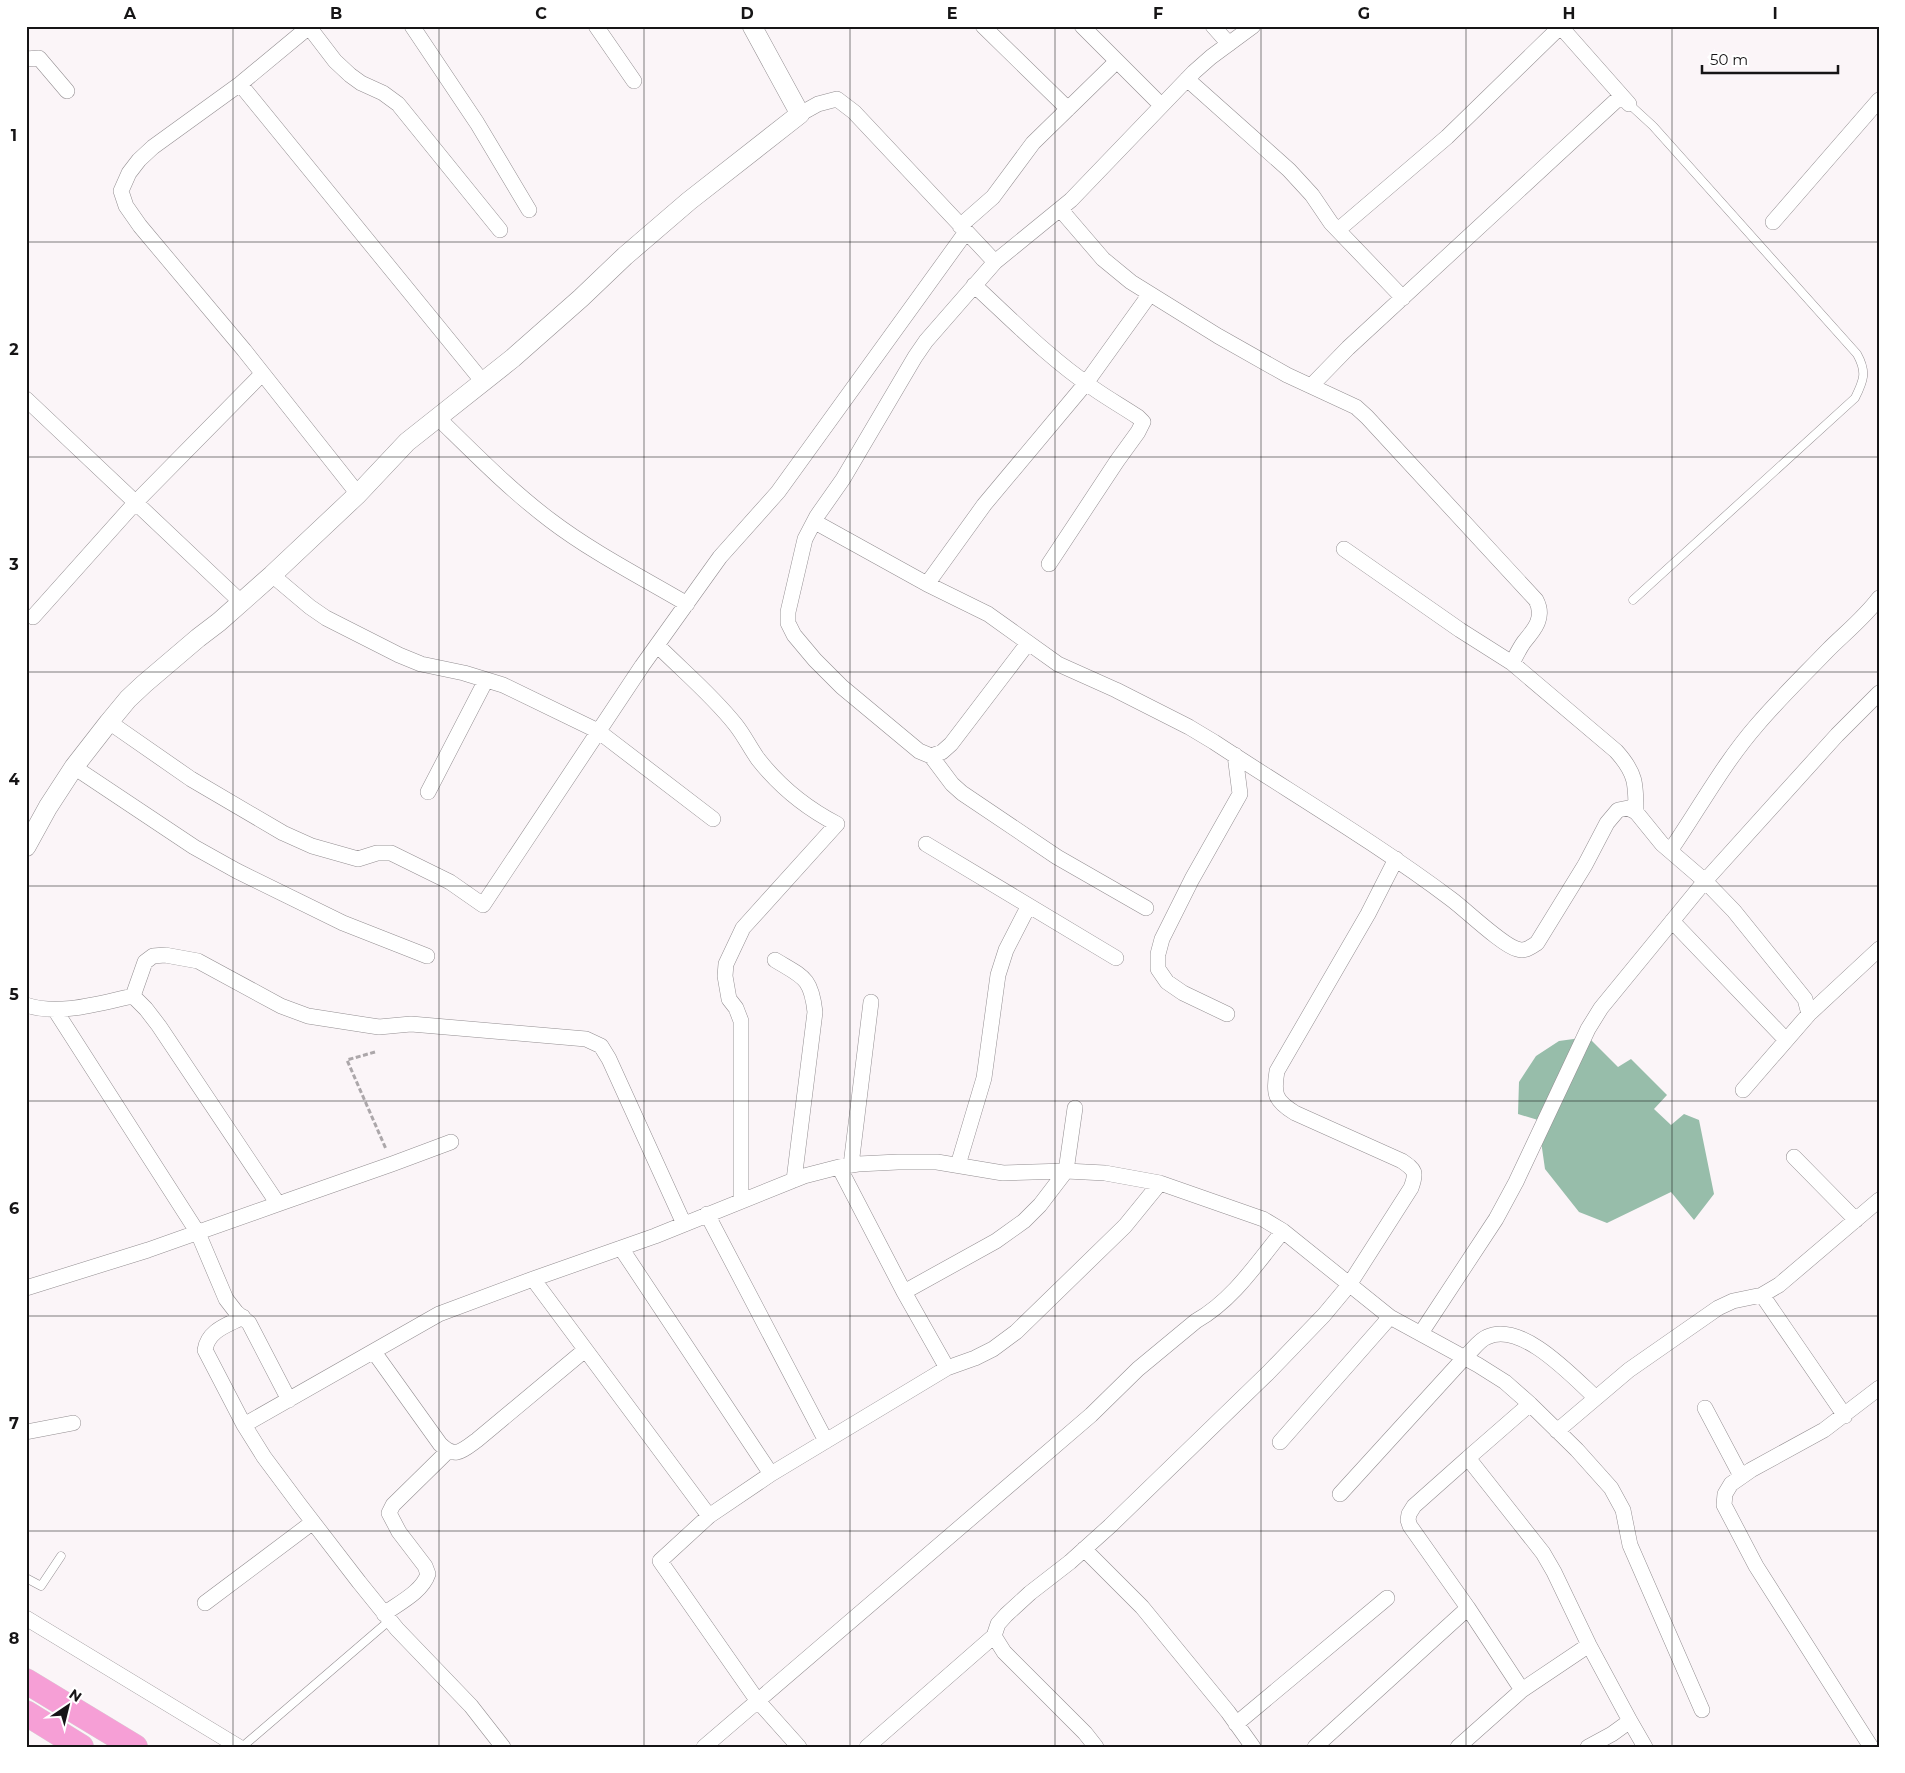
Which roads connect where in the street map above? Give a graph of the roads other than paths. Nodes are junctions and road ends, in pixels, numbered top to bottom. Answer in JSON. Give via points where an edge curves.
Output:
{"nodes":[{"id":1,"x":412,"y":26,"type":"edge"},
{"id":2,"x":596,"y":26,"type":"edge"},
{"id":3,"x":752,"y":26,"type":"edge"},
{"id":4,"x":983,"y":26,"type":"edge"},
{"id":5,"x":1082,"y":26,"type":"edge"},
{"id":6,"x":1214,"y":26,"type":"edge"},
{"id":7,"x":1253,"y":26,"type":"edge"},
{"id":8,"x":1560,"y":26,"type":"edge"},
{"id":9,"x":309,"y":27,"type":"edge"},
{"id":10,"x":1229,"y":44,"type":"junction"},
{"id":11,"x":26,"y":59,"type":"edge"},
{"id":12,"x":1116,"y":61,"type":"junction"},
{"id":13,"x":1187,"y":79,"type":"junction"},
{"id":14,"x":634,"y":82,"type":"dead end"},
{"id":15,"x":240,"y":84,"type":"junction"},
{"id":16,"x":67,"y":91,"type":"dead end"},
{"id":17,"x":1625,"y":100,"type":"junction"},
{"id":18,"x":1879,"y":100,"type":"edge"},
{"id":19,"x":1161,"y":105,"type":"junction"},
{"id":20,"x":1068,"y":109,"type":"junction"},
{"id":21,"x":800,"y":114,"type":"junction"},
{"id":22,"x":1060,"y":209,"type":"junction"},
{"id":23,"x":529,"y":210,"type":"dead end"},
{"id":24,"x":1773,"y":222,"type":"dead end"},
{"id":25,"x":963,"y":229,"type":"junction"},
{"id":26,"x":500,"y":230,"type":"dead end"},
{"id":27,"x":1338,"y":230,"type":"junction"},
{"id":28,"x":995,"y":262,"type":"junction"},
{"id":29,"x":974,"y":285,"type":"junction"},
{"id":30,"x":1150,"y":294,"type":"junction"},
{"id":31,"x":1403,"y":298,"type":"junction"},
{"id":32,"x":262,"y":374,"type":"junction"},
{"id":33,"x":483,"y":382,"type":"junction"},
{"id":34,"x":1086,"y":383,"type":"junction"},
{"id":35,"x":1311,"y":386,"type":"junction"},
{"id":36,"x":26,"y":399,"type":"edge"},
{"id":37,"x":437,"y":417,"type":"junction"},
{"id":38,"x":358,"y":494,"type":"junction"},
{"id":39,"x":136,"y":503,"type":"junction"},
{"id":40,"x":815,"y":522,"type":"junction"},
{"id":41,"x":1344,"y":549,"type":"dead end"},
{"id":42,"x":1049,"y":564,"type":"dead end"},
{"id":43,"x":272,"y":575,"type":"junction"},
{"id":44,"x":927,"y":584,"type":"junction"},
{"id":45,"x":1879,"y":598,"type":"edge"},
{"id":46,"x":1633,"y":600,"type":"dead end"},
{"id":47,"x":242,"y":603,"type":"junction"},
{"id":48,"x":687,"y":604,"type":"junction"},
{"id":49,"x":33,"y":617,"type":"dead end"},
{"id":50,"x":1028,"y":643,"type":"junction"},
{"id":51,"x":657,"y":645,"type":"junction"},
{"id":52,"x":1512,"y":663,"type":"junction"},
{"id":53,"x":486,"y":680,"type":"junction"},
{"id":54,"x":1879,"y":693,"type":"edge"},
{"id":55,"x":109,"y":722,"type":"junction"},
{"id":56,"x":598,"y":731,"type":"junction"},
{"id":57,"x":1235,"y":755,"type":"junction"},
{"id":58,"x":931,"y":756,"type":"junction"},
{"id":59,"x":74,"y":767,"type":"junction"},
{"id":60,"x":428,"y":792,"type":"dead end"},
{"id":61,"x":1636,"y":812,"type":"junction"},
{"id":62,"x":713,"y":819,"type":"dead end"},
{"id":63,"x":926,"y":844,"type":"dead end"},
{"id":64,"x":26,"y":847,"type":"edge"},
{"id":65,"x":1670,"y":851,"type":"junction"},
{"id":66,"x":1396,"y":859,"type":"junction"},
{"id":67,"x":1705,"y":881,"type":"junction"},
{"id":68,"x":1028,"y":907,"type":"junction"},
{"id":69,"x":1146,"y":908,"type":"dead end"},
{"id":70,"x":1672,"y":921,"type":"junction"},
{"id":71,"x":1879,"y":949,"type":"edge"},
{"id":72,"x":427,"y":956,"type":"dead end"},
{"id":73,"x":1116,"y":958,"type":"dead end"},
{"id":74,"x":774,"y":960,"type":"dead end"},
{"id":75,"x":133,"y":996,"type":"junction"},
{"id":76,"x":872,"y":1002,"type":"dead end"},
{"id":77,"x":26,"y":1005,"type":"edge"},
{"id":78,"x":55,"y":1010,"type":"junction"},
{"id":79,"x":1227,"y":1014,"type":"dead end"},
{"id":80,"x":1809,"y":1014,"type":"junction"},
{"id":81,"x":1786,"y":1040,"type":"junction"},
{"id":82,"x":1744,"y":1090,"type":"dead end"},
{"id":83,"x":1075,"y":1108,"type":"dead end"},
{"id":84,"x":451,"y":1142,"type":"dead end"},
{"id":85,"x":1794,"y":1157,"type":"dead end"},
{"id":86,"x":958,"y":1165,"type":"junction"},
{"id":87,"x":845,"y":1166,"type":"junction"},
{"id":88,"x":1066,"y":1171,"type":"junction"},
{"id":89,"x":794,"y":1180,"type":"junction"},
{"id":90,"x":1160,"y":1183,"type":"junction"},
{"id":91,"x":741,"y":1200,"type":"junction"},
{"id":92,"x":278,"y":1204,"type":"junction"},
{"id":93,"x":1877,"y":1206,"type":"edge"},
{"id":94,"x":707,"y":1214,"type":"junction"},
{"id":95,"x":1856,"y":1220,"type":"junction"},
{"id":96,"x":684,"y":1224,"type":"junction"},
{"id":97,"x":1283,"y":1231,"type":"junction"},
{"id":98,"x":198,"y":1233,"type":"junction"},
{"id":99,"x":621,"y":1248,"type":"junction"},
{"id":100,"x":533,"y":1278,"type":"junction"},
{"id":101,"x":1349,"y":1285,"type":"junction"},
{"id":102,"x":26,"y":1288,"type":"edge"},
{"id":103,"x":904,"y":1292,"type":"junction"},
{"id":104,"x":1762,"y":1295,"type":"junction"},
{"id":105,"x":243,"y":1317,"type":"junction"},
{"id":106,"x":1390,"y":1317,"type":"junction"},
{"id":107,"x":1421,"y":1334,"type":"junction"},
{"id":108,"x":585,"y":1350,"type":"junction"},
{"id":109,"x":374,"y":1352,"type":"junction"},
{"id":110,"x":1465,"y":1357,"type":"junction"},
{"id":111,"x":947,"y":1368,"type":"junction"},
{"id":112,"x":1879,"y":1388,"type":"edge"},
{"id":113,"x":1596,"y":1398,"type":"junction"},
{"id":114,"x":289,"y":1400,"type":"junction"},
{"id":115,"x":1530,"y":1404,"type":"junction"},
{"id":116,"x":1705,"y":1408,"type":"dead end"},
{"id":117,"x":1845,"y":1416,"type":"junction"},
{"id":118,"x":73,"y":1423,"type":"dead end"},
{"id":119,"x":244,"y":1425,"type":"junction"},
{"id":120,"x":1557,"y":1431,"type":"junction"},
{"id":121,"x":26,"y":1432,"type":"edge"},
{"id":122,"x":826,"y":1441,"type":"junction"},
{"id":123,"x":1280,"y":1442,"type":"dead end"},
{"id":124,"x":448,"y":1452,"type":"junction"},
{"id":125,"x":1468,"y":1458,"type":"junction"},
{"id":126,"x":771,"y":1474,"type":"junction"},
{"id":127,"x":1741,"y":1476,"type":"junction"},
{"id":128,"x":1340,"y":1494,"type":"dead end"},
{"id":129,"x":709,"y":1516,"type":"junction"},
{"id":130,"x":313,"y":1522,"type":"junction"},
{"id":131,"x":1084,"y":1549,"type":"junction"},
{"id":132,"x":61,"y":1556,"type":"dead end"},
{"id":133,"x":26,"y":1578,"type":"edge"},
{"id":134,"x":1387,"y":1598,"type":"dead end"},
{"id":135,"x":205,"y":1603,"type":"dead end"},
{"id":136,"x":1468,"y":1608,"type":"junction"},
{"id":137,"x":387,"y":1617,"type":"junction"},
{"id":138,"x":26,"y":1618,"type":"edge"},
{"id":139,"x":994,"y":1636,"type":"junction"},
{"id":140,"x":1588,"y":1646,"type":"junction"},
{"id":141,"x":26,"y":1681,"type":"edge"},
{"id":142,"x":1522,"y":1690,"type":"junction"},
{"id":143,"x":757,"y":1700,"type":"junction"},
{"id":144,"x":1702,"y":1710,"type":"dead end"},
{"id":145,"x":28,"y":1715,"type":"edge"},
{"id":146,"x":1630,"y":1721,"type":"junction"},
{"id":147,"x":1236,"y":1724,"type":"junction"},
{"id":148,"x":81,"y":1747,"type":"edge"},
{"id":149,"x":135,"y":1747,"type":"edge"},
{"id":150,"x":240,"y":1747,"type":"edge"},
{"id":151,"x":503,"y":1747,"type":"edge"},
{"id":152,"x":704,"y":1747,"type":"edge"},
{"id":153,"x":799,"y":1747,"type":"edge"},
{"id":154,"x":867,"y":1747,"type":"edge"},
{"id":155,"x":1096,"y":1747,"type":"edge"},
{"id":156,"x":1253,"y":1747,"type":"edge"},
{"id":157,"x":1314,"y":1747,"type":"edge"},
{"id":158,"x":1458,"y":1747,"type":"edge"},
{"id":159,"x":1588,"y":1747,"type":"edge"},
{"id":160,"x":1645,"y":1747,"type":"edge"},
{"id":161,"x":1871,"y":1747,"type":"edge"}],
"edges":[{"from":1,"to":23,"type":"street","via":[[477,122]]},
{"from":2,"to":14,"type":"street"},
{"from":3,"to":21,"type":"street"},
{"from":4,"to":20,"type":"street"},
{"from":5,"to":12,"type":"street"},
{"from":6,"to":10,"type":"street"},
{"from":7,"to":10,"type":"street"},
{"from":8,"to":17,"type":"street"},
{"from":8,"to":27,"type":"street","via":[[1447,136]]},
{"from":9,"to":15,"type":"street"},
{"from":9,"to":26,"type":"street","via":[[350,75],[398,104]]},
{"from":10,"to":13,"type":"street"},
{"from":11,"to":16,"type":"street","via":[[39,58]]},
{"from":12,"to":19,"type":"street"},
{"from":12,"to":20,"type":"street"},
{"from":13,"to":19,"type":"street"},
{"from":13,"to":27,"type":"street","via":[[1289,170]]},
{"from":15,"to":32,"type":"street","via":[[153,147],[129,173],[122,191],[126,206],[140,226]]},
{"from":15,"to":33,"type":"street"},
{"from":17,"to":31,"type":"street"},
{"from":17,"to":46,"type":"lane","via":[[1653,126],[1857,354],[1864,367],[1863,383],[1855,398]]},
{"from":18,"to":24,"type":"street"},
{"from":19,"to":22,"type":"street"},
{"from":20,"to":25,"type":"street","via":[[1033,143],[993,197]]},
{"from":21,"to":25,"type":"street","via":[[818,104],[837,99],[854,112]]},
{"from":21,"to":33,"type":"street","via":[[625,256]]},
{"from":22,"to":28,"type":"street"},
{"from":22,"to":30,"type":"street","via":[[1103,259]]},
{"from":25,"to":28,"type":"street"},
{"from":25,"to":48,"type":"street","via":[[801,461],[720,557]]},
{"from":27,"to":31,"type":"street"},
{"from":28,"to":29,"type":"street"},
{"from":29,"to":34,"type":"street","via":[[1038,345]]},
{"from":29,"to":40,"type":"street","via":[[915,357]]},
{"from":30,"to":34,"type":"street"},
{"from":30,"to":35,"type":"street","via":[[1218,336]]},
{"from":31,"to":35,"type":"street"},
{"from":32,"to":38,"type":"street"},
{"from":32,"to":39,"type":"street"},
{"from":33,"to":37,"type":"street"},
{"from":34,"to":42,"type":"street","via":[[1143,422]]},
{"from":34,"to":44,"type":"street","via":[[984,506]]},
{"from":35,"to":52,"type":"street","via":[[1356,407],[1367,417],[1536,600],[1541,608],[1540,618]]},
{"from":36,"to":39,"type":"street"},
{"from":37,"to":38,"type":"street","via":[[390,458]]},
{"from":37,"to":48,"type":"street","via":[[510,488],[551,521]]},
{"from":38,"to":43,"type":"street"},
{"from":39,"to":47,"type":"street"},
{"from":39,"to":49,"type":"street"},
{"from":40,"to":44,"type":"street"},
{"from":40,"to":58,"type":"street","via":[[805,539],[788,623],[814,660],[842,687],[919,751]]},
{"from":41,"to":52,"type":"street"},
{"from":43,"to":47,"type":"street"},
{"from":43,"to":53,"type":"street","via":[[326,618],[399,656]]},
{"from":44,"to":50,"type":"street","via":[[988,614]]},
{"from":45,"to":65,"type":"street","via":[[1755,727],[1710,787]]},
{"from":47,"to":55,"type":"street","via":[[144,684]]},
{"from":48,"to":51,"type":"street"},
{"from":50,"to":57,"type":"street","via":[[1058,664],[1189,727]]},
{"from":50,"to":58,"type":"street","via":[[951,744]]},
{"from":51,"to":56,"type":"street"},
{"from":51,"to":91,"type":"street","via":[[737,725],[774,779],[805,805],[838,824],[743,928],[726,964],[729,999],[741,1021]]},
{"from":52,"to":61,"type":"street","via":[[1627,764],[1634,783]]},
{"from":53,"to":56,"type":"street","via":[[522,693]]},
{"from":53,"to":60,"type":"street"},
{"from":54,"to":67,"type":"street"},
{"from":55,"to":56,"type":"street","via":[[191,779],[283,833],[312,846],[358,859],[376,853],[391,853],[450,882],[483,905]]},
{"from":55,"to":59,"type":"street"},
{"from":56,"to":62,"type":"street"},
{"from":57,"to":66,"type":"street"},
{"from":57,"to":79,"type":"street","via":[[1240,794],[1192,879],[1162,939],[1158,954],[1158,969],[1166,982]]},
{"from":58,"to":69,"type":"street","via":[[962,793],[1057,858]]},
{"from":59,"to":64,"type":"street"},
{"from":59,"to":72,"type":"street","via":[[194,847],[237,871],[342,923]]},
{"from":61,"to":65,"type":"street"},
{"from":61,"to":66,"type":"street","via":[[1628,808],[1618,810],[1607,823],[1550,924],[1529,949],[1518,950],[1505,942]]},
{"from":63,"to":68,"type":"street"},
{"from":65,"to":67,"type":"street"},
{"from":66,"to":101,"type":"street","via":[[1278,1072],[1275,1083],[1276,1096],[1282,1106],[1402,1161],[1415,1172],[1411,1188]]},
{"from":67,"to":70,"type":"street"},
{"from":67,"to":80,"type":"street","via":[[1734,911],[1805,999]]},
{"from":68,"to":73,"type":"street"},
{"from":68,"to":86,"type":"street","via":[[1006,950],[998,975],[984,1078]]},
{"from":70,"to":81,"type":"street"},
{"from":70,"to":107,"type":"street","via":[[1600,1008],[1496,1219]]},
{"from":71,"to":80,"type":"street"},
{"from":74,"to":89,"type":"street","via":[[806,980],[813,995],[815,1012]]},
{"from":75,"to":78,"type":"street"},
{"from":75,"to":92,"type":"street","via":[[159,1026]]},
{"from":75,"to":96,"type":"street","via":[[145,962],[153,956],[165,955],[198,961],[281,1006],[308,1016],[380,1027],[411,1024],[586,1039],[601,1046],[608,1059]]},
{"from":76,"to":87,"type":"street"},
{"from":77,"to":78,"type":"street"},
{"from":78,"to":98,"type":"street"},
{"from":80,"to":81,"type":"street"},
{"from":81,"to":82,"type":"street"},
{"from":83,"to":88,"type":"street"},
{"from":84,"to":92,"type":"street"},
{"from":85,"to":95,"type":"street"},
{"from":86,"to":87,"type":"street","via":[[918,1161]]},
{"from":86,"to":88,"type":"street","via":[[1003,1173]]},
{"from":87,"to":89,"type":"street"},
{"from":87,"to":103,"type":"street"},
{"from":88,"to":90,"type":"street","via":[[1105,1173]]},
{"from":88,"to":103,"type":"street","via":[[1040,1205],[1018,1225],[996,1241]]},
{"from":89,"to":91,"type":"street"},
{"from":90,"to":97,"type":"street","via":[[1263,1219]]},
{"from":90,"to":111,"type":"street","via":[[1125,1226],[1016,1332],[993,1349]]},
{"from":91,"to":94,"type":"street"},
{"from":92,"to":98,"type":"street"},
{"from":93,"to":95,"type":"street"},
{"from":94,"to":96,"type":"street"},
{"from":94,"to":122,"type":"street"},
{"from":95,"to":104,"type":"street","via":[[1779,1286]]},
{"from":96,"to":99,"type":"street"},
{"from":97,"to":101,"type":"street"},
{"from":97,"to":143,"type":"street","via":[[1225,1300],[1138,1369],[1091,1415]]},
{"from":98,"to":102,"type":"street"},
{"from":98,"to":105,"type":"street","via":[[226,1299]]},
{"from":99,"to":100,"type":"street"},
{"from":99,"to":126,"type":"street"},
{"from":100,"to":108,"type":"street"},
{"from":100,"to":109,"type":"street","via":[[439,1314]]},
{"from":101,"to":106,"type":"street"},
{"from":101,"to":131,"type":"street","via":[[1268,1373]]},
{"from":103,"to":111,"type":"street"},
{"from":104,"to":113,"type":"street","via":[[1718,1308],[1628,1370]]},
{"from":104,"to":117,"type":"street"},
{"from":105,"to":114,"type":"street","via":[[255,1332]]},
{"from":105,"to":119,"type":"street","via":[[208,1337],[205,1350]]},
{"from":106,"to":107,"type":"street"},
{"from":106,"to":123,"type":"street"},
{"from":107,"to":110,"type":"street"},
{"from":108,"to":124,"type":"street","via":[[464,1450]]},
{"from":108,"to":129,"type":"street"},
{"from":109,"to":114,"type":"street"},
{"from":109,"to":124,"type":"street"},
{"from":110,"to":113,"type":"street","via":[[1487,1337],[1502,1333],[1516,1337],[1552,1358]]},
{"from":110,"to":115,"type":"street","via":[[1505,1382]]},
{"from":110,"to":128,"type":"street"},
{"from":111,"to":122,"type":"street"},
{"from":112,"to":117,"type":"street"},
{"from":113,"to":120,"type":"street"},
{"from":114,"to":119,"type":"street"},
{"from":115,"to":120,"type":"street"},
{"from":115,"to":125,"type":"street"},
{"from":116,"to":127,"type":"street"},
{"from":117,"to":127,"type":"street"},
{"from":118,"to":121,"type":"street"},
{"from":119,"to":130,"type":"street"},
{"from":120,"to":144,"type":"street","via":[[1611,1488],[1623,1510],[1630,1545]]},
{"from":122,"to":126,"type":"street"},
{"from":124,"to":137,"type":"street","via":[[393,1505],[389,1513],[428,1574],[426,1582]]},
{"from":125,"to":136,"type":"street","via":[[1414,1506],[1408,1520]]},
{"from":125,"to":140,"type":"street","via":[[1543,1553]]},
{"from":126,"to":129,"type":"street"},
{"from":127,"to":161,"type":"street","via":[[1725,1494],[1724,1505],[1731,1522]]},
{"from":129,"to":143,"type":"street","via":[[660,1561]]},
{"from":130,"to":135,"type":"street"},
{"from":130,"to":137,"type":"street"},
{"from":131,"to":139,"type":"street","via":[[1006,1614]]},
{"from":131,"to":147,"type":"street","via":[[1142,1607]]},
{"from":132,"to":133,"type":"lane","via":[[41,1586]]},
{"from":134,"to":147,"type":"street"},
{"from":136,"to":142,"type":"street"},
{"from":136,"to":157,"type":"street"},
{"from":137,"to":150,"type":"lane"},
{"from":137,"to":151,"type":"street","via":[[466,1700]]},
{"from":138,"to":150,"type":"street"},
{"from":139,"to":154,"type":"street"},
{"from":139,"to":155,"type":"street","via":[[1004,1652]]},
{"from":140,"to":142,"type":"street"},
{"from":140,"to":146,"type":"street"},
{"from":141,"to":149,"type":"highway"},
{"from":142,"to":158,"type":"street"},
{"from":143,"to":152,"type":"street"},
{"from":143,"to":153,"type":"street"},
{"from":145,"to":148,"type":"highway"},
{"from":146,"to":159,"type":"street"},
{"from":146,"to":160,"type":"street"},
{"from":147,"to":156,"type":"street"}]}
